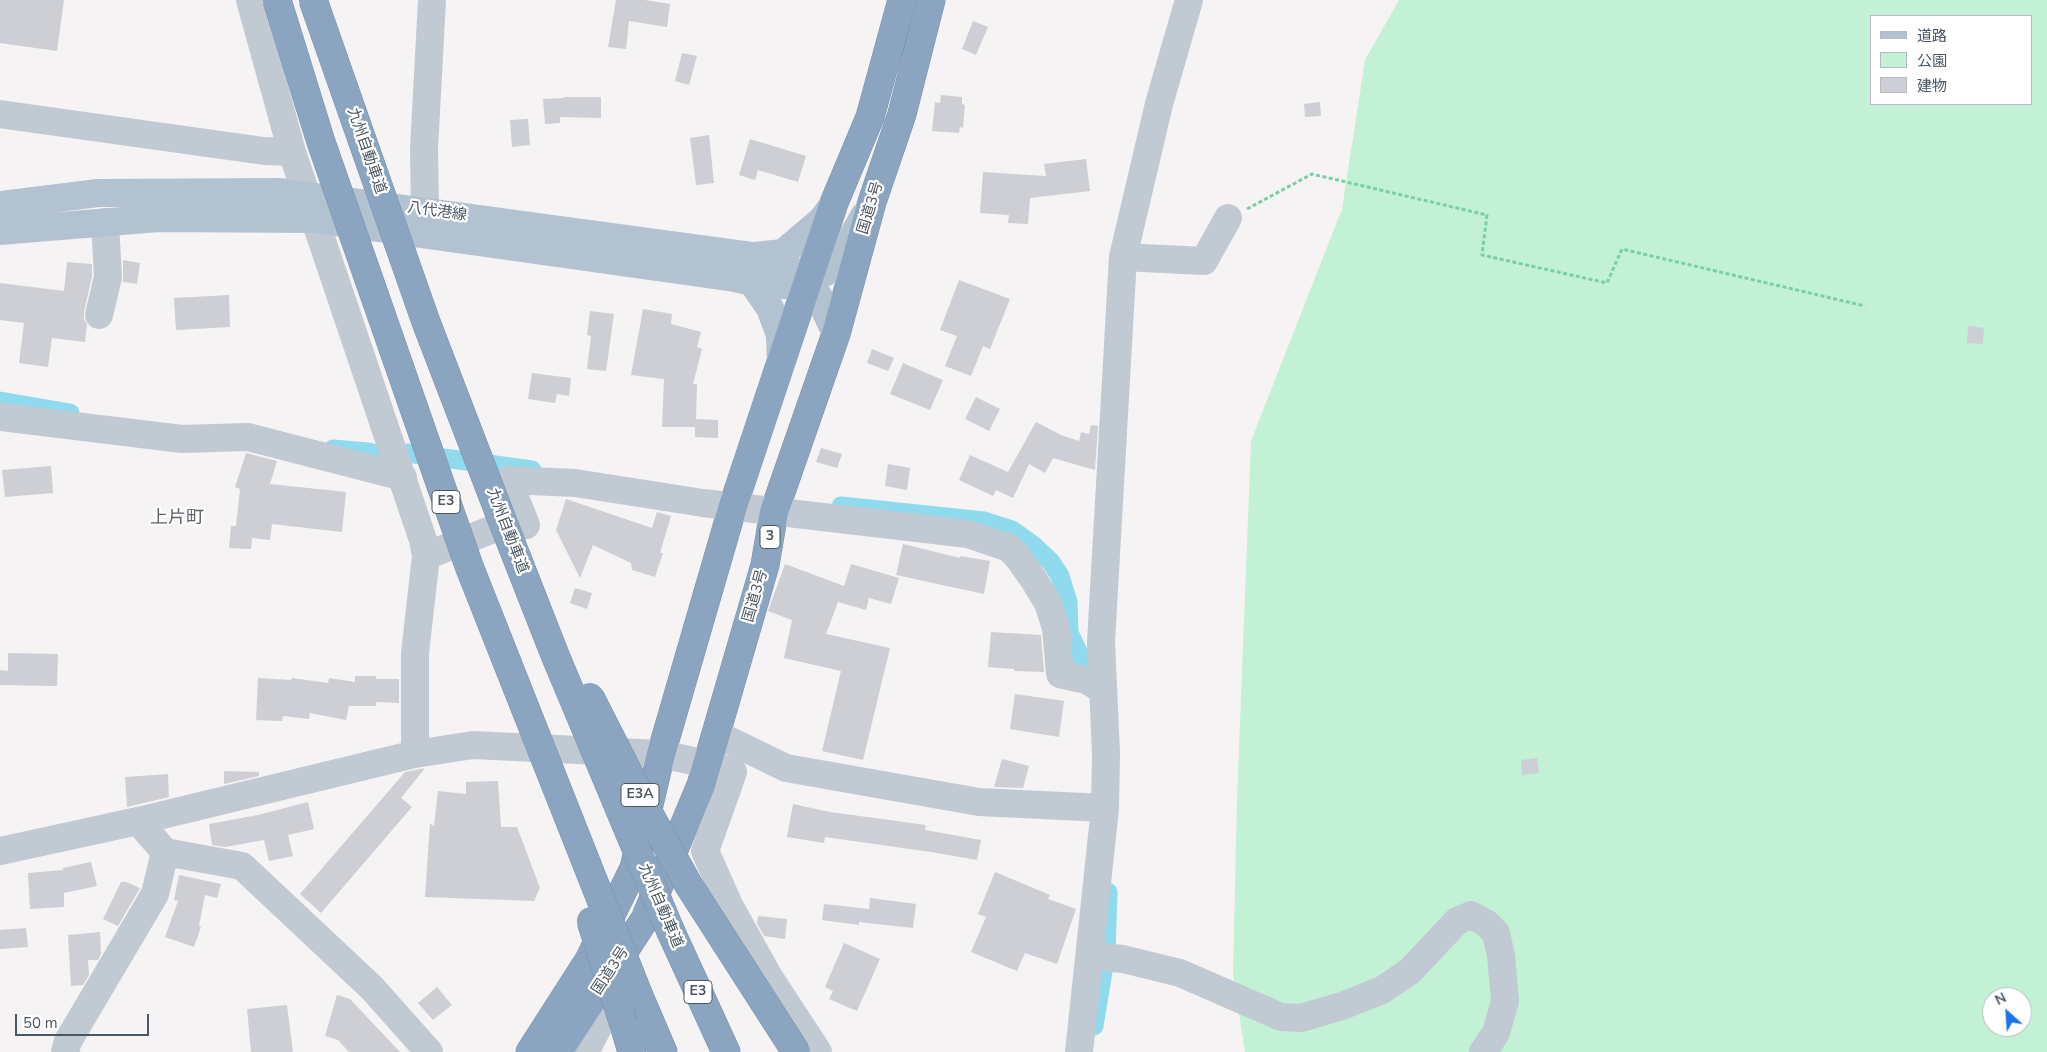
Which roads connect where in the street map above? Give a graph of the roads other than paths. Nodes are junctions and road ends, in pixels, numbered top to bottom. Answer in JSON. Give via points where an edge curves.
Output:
{"nodes":[{"id":1,"x":250,"y":0,"type":"edge"},
{"id":2,"x":276,"y":0,"type":"edge"},
{"id":3,"x":313,"y":0,"type":"edge"},
{"id":4,"x":432,"y":0,"type":"edge"},
{"id":5,"x":902,"y":0,"type":"edge"},
{"id":6,"x":930,"y":0,"type":"edge"},
{"id":7,"x":1189,"y":0,"type":"edge"},
{"id":8,"x":0,"y":114,"type":"edge"},
{"id":9,"x":292,"y":152,"type":"junction"},
{"id":10,"x":872,"y":202,"type":"junction"},
{"id":11,"x":834,"y":203,"type":"junction"},
{"id":12,"x":0,"y":205,"type":"edge"},
{"id":13,"x":310,"y":207,"type":"junction"},
{"id":14,"x":425,"y":210,"type":"junction"},
{"id":15,"x":1228,"y":218,"type":"road end"},
{"id":16,"x":106,"y":222,"type":"junction"},
{"id":17,"x":0,"y":231,"type":"edge"},
{"id":18,"x":1123,"y":256,"type":"junction"},
{"id":19,"x":753,"y":269,"type":"junction"},
{"id":20,"x":808,"y":282,"type":"junction"},
{"id":21,"x":99,"y":315,"type":"dead end"},
{"id":22,"x":836,"y":334,"type":"junction"},
{"id":23,"x":781,"y":364,"type":"junction"},
{"id":24,"x":0,"y":417,"type":"edge"},
{"id":25,"x":403,"y":477,"type":"junction"},
{"id":26,"x":733,"y":506,"type":"junction"},
{"id":27,"x":774,"y":512,"type":"junction"},
{"id":28,"x":504,"y":526,"type":"junction"},
{"id":29,"x":426,"y":556,"type":"junction"},
{"id":30,"x":469,"y":566,"type":"junction"},
{"id":31,"x":1103,"y":690,"type":"junction"},
{"id":32,"x":716,"y":734,"type":"junction"},
{"id":33,"x":415,"y":754,"type":"junction"},
{"id":34,"x":661,"y":754,"type":"junction"},
{"id":35,"x":704,"y":775,"type":"junction"},
{"id":36,"x":1105,"y":808,"type":"junction"},
{"id":37,"x":138,"y":821,"type":"junction"},
{"id":38,"x":0,"y":842,"type":"edge"},
{"id":39,"x":0,"y":851,"type":"edge"},
{"id":40,"x":165,"y":852,"type":"junction"},
{"id":41,"x":1090,"y":956,"type":"junction"},
{"id":42,"x":65,"y":1052,"type":"edge"},
{"id":43,"x":429,"y":1052,"type":"edge"},
{"id":44,"x":530,"y":1052,"type":"edge"},
{"id":45,"x":558,"y":1052,"type":"edge"},
{"id":46,"x":586,"y":1052,"type":"edge"},
{"id":47,"x":632,"y":1052,"type":"edge"},
{"id":48,"x":662,"y":1052,"type":"edge"},
{"id":49,"x":726,"y":1052,"type":"edge"},
{"id":50,"x":796,"y":1052,"type":"edge"},
{"id":51,"x":818,"y":1052,"type":"edge"},
{"id":52,"x":1079,"y":1052,"type":"edge"},
{"id":53,"x":1483,"y":1052,"type":"edge"}],
"edges":[{"from":1,"to":9,"type":"street"},
{"from":2,"to":30,"type":"highway","number":"E3","bridge":true,"via":[[327,160]]},
{"from":3,"to":28,"type":"highway","name":"九州自動車道","number":"E3","bridge":true,"via":[[426,322]]},
{"from":4,"to":14,"type":"street","via":[[424,149]]},
{"from":5,"to":11,"type":"highway","name":"国道3号","via":[[870,117]]},
{"from":6,"to":10,"type":"highway","name":"国道3号","number":"3","via":[[902,114]]},
{"from":7,"to":18,"type":"street","via":[[1159,104]]},
{"from":8,"to":9,"type":"street","via":[[264,151]]},
{"from":9,"to":13,"type":"street"},
{"from":10,"to":20,"type":"main road","via":[[846,248],[829,270]]},
{"from":10,"to":22,"type":"highway","name":"国道3号","number":"3"},
{"from":11,"to":19,"type":"main road","name":"八代港線","via":[[821,221],[783,253]]},
{"from":11,"to":20,"type":"highway","name":"国道3号"},
{"from":12,"to":13,"type":"main road","name":"八代港線","via":[[98,193],[280,192]]},
{"from":13,"to":14,"type":"main road","name":"八代港線"},
{"from":13,"to":16,"type":"main road","name":"八代港線"},
{"from":13,"to":19,"type":"main road","name":"八代港線","via":[[735,278]]},
{"from":13,"to":25,"type":"street"},
{"from":14,"to":19,"type":"main road","name":"八代港線"},
{"from":15,"to":18,"type":"street","via":[[1204,261]]},
{"from":16,"to":17,"type":"main road","name":"八代港線"},
{"from":16,"to":21,"type":"street","via":[[108,277]]},
{"from":18,"to":31,"type":"street","via":[[1101,642]]},
{"from":19,"to":20,"type":"main road","name":"八代港線","via":[[778,262]]},
{"from":19,"to":23,"type":"main road","via":[[780,335]]},
{"from":20,"to":22,"type":"main road","name":"八代港線","via":[[819,297]]},
{"from":20,"to":23,"type":"highway","name":"国道3号"},
{"from":22,"to":27,"type":"highway","name":"国道3号","number":"3"},
{"from":23,"to":26,"type":"highway","name":"国道3号"},
{"from":24,"to":25,"type":"street","via":[[182,439],[248,437]]},
{"from":25,"to":29,"type":"street"},
{"from":26,"to":27,"type":"street"},
{"from":26,"to":29,"type":"street","via":[[575,483],[508,480],[526,525],[493,529]]},
{"from":26,"to":34,"type":"highway","name":"国道3号"},
{"from":27,"to":31,"type":"street","via":[[968,534],[1009,548],[1048,603],[1056,628],[1060,674],[1086,680]]},
{"from":27,"to":32,"type":"highway","name":"国道3号","number":"3","via":[[765,565]]},
{"from":28,"to":49,"type":"highway","name":"九州自動車道","number":"E3","bridge":true,"via":[[671,932]]},
{"from":28,"to":50,"type":"highway","number":"E3A","bridge":true,"via":[[652,819],[720,936]]},
{"from":29,"to":33,"type":"street","via":[[416,652]]},
{"from":30,"to":47,"type":"highway","bridge":true,"via":[[492,652],[585,903]]},
{"from":30,"to":48,"type":"highway","number":"E3","bridge":true},
{"from":31,"to":36,"type":"street"},
{"from":32,"to":35,"type":"highway","name":"国道3号","number":"3"},
{"from":32,"to":36,"type":"street","via":[[786,768],[979,802]]},
{"from":33,"to":34,"type":"street","via":[[473,745]]},
{"from":33,"to":37,"type":"street"},
{"from":34,"to":35,"type":"street"},
{"from":34,"to":44,"type":"highway","name":"国道3号","via":[[634,868],[589,960]]},
{"from":35,"to":45,"type":"highway","name":"国道3号","number":"3","via":[[645,919]]},
{"from":35,"to":46,"type":"street","via":[[648,934]]},
{"from":35,"to":51,"type":"street","via":[[732,772],[704,851],[729,905],[769,977]]},
{"from":36,"to":41,"type":"street"},
{"from":37,"to":39,"type":"street"},
{"from":37,"to":40,"type":"street"},
{"from":38,"to":39,"type":"street"},
{"from":40,"to":42,"type":"street","via":[[155,894],[68,1041]]},
{"from":40,"to":43,"type":"street","via":[[242,866],[372,988]]},
{"from":41,"to":52,"type":"street"},
{"from":41,"to":53,"type":"street","via":[[1123,959],[1180,973],[1281,1017],[1301,1018],[1382,990],[1410,971],[1457,921],[1471,915],[1486,922],[1496,933],[1505,1001],[1496,1033]]}]}
